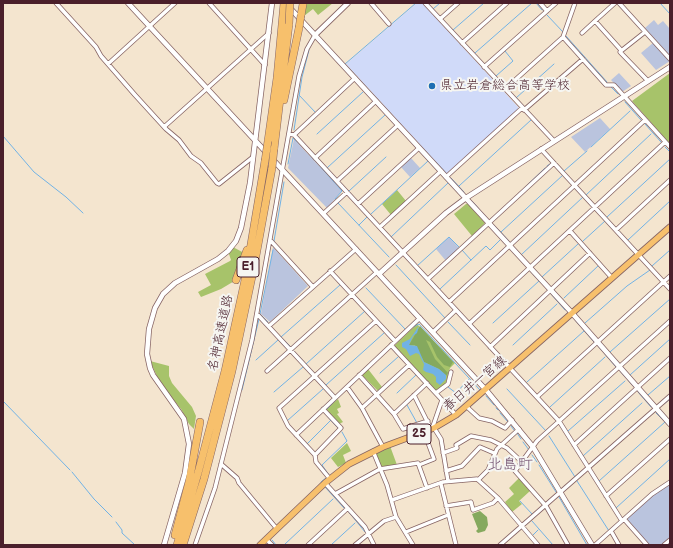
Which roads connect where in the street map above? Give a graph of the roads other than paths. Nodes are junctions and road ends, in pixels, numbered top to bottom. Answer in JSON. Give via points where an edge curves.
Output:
{"nodes":[{"id":1,"x":56,"y":3,"type":"edge"},
{"id":2,"x":128,"y":3,"type":"edge"},
{"id":3,"x":175,"y":3,"type":"edge"},
{"id":4,"x":209,"y":3,"type":"edge"},
{"id":5,"x":272,"y":3,"type":"edge"},
{"id":6,"x":285,"y":3,"type":"edge"},
{"id":7,"x":290,"y":3,"type":"edge"},
{"id":8,"x":348,"y":3,"type":"edge"},
{"id":9,"x":371,"y":3,"type":"edge"},
{"id":10,"x":424,"y":3,"type":"edge"},
{"id":11,"x":458,"y":3,"type":"edge"},
{"id":12,"x":508,"y":3,"type":"edge"},
{"id":13,"x":540,"y":3,"type":"edge"},
{"id":14,"x":556,"y":3,"type":"edge"},
{"id":15,"x":575,"y":3,"type":"edge"},
{"id":16,"x":615,"y":3,"type":"edge"},
{"id":17,"x":619,"y":3,"type":"edge"},
{"id":18,"x":303,"y":4,"type":"dead end"},
{"id":19,"x":547,"y":11,"type":"junction"},
{"id":20,"x":440,"y":20,"type":"junction"},
{"id":21,"x":595,"y":21,"type":"junction"},
{"id":22,"x":389,"y":24,"type":"dead end"},
{"id":23,"x":150,"y":26,"type":"junction"},
{"id":24,"x":269,"y":32,"type":"junction"},
{"id":25,"x":645,"y":32,"type":"junction"},
{"id":26,"x":582,"y":33,"type":"dead end"},
{"id":27,"x":315,"y":34,"type":"junction"},
{"id":28,"x":563,"y":37,"type":"junction"},
{"id":29,"x":462,"y":43,"type":"junction"},
{"id":30,"x":250,"y":49,"type":"junction"},
{"id":31,"x":621,"y":51,"type":"junction"},
{"id":32,"x":583,"y":59,"type":"junction"},
{"id":33,"x":670,"y":59,"type":"edge"},
{"id":34,"x":108,"y":64,"type":"junction"},
{"id":35,"x":266,"y":66,"type":"junction"},
{"id":36,"x":484,"y":67,"type":"junction"},
{"id":37,"x":670,"y":67,"type":"edge"},
{"id":38,"x":355,"y":78,"type":"junction"},
{"id":39,"x":648,"y":81,"type":"junction"},
{"id":40,"x":208,"y":88,"type":"junction"},
{"id":41,"x":505,"y":89,"type":"junction"},
{"id":42,"x":624,"y":96,"type":"junction"},
{"id":43,"x":376,"y":101,"type":"junction"},
{"id":44,"x":523,"y":109,"type":"junction"},
{"id":45,"x":279,"y":111,"type":"junction"},
{"id":46,"x":645,"y":120,"type":"junction"},
{"id":47,"x":398,"y":125,"type":"junction"},
{"id":48,"x":164,"y":127,"type":"junction"},
{"id":49,"x":289,"y":134,"type":"junction"},
{"id":50,"x":294,"y":135,"type":"junction"},
{"id":51,"x":256,"y":140,"type":"junction"},
{"id":52,"x":554,"y":141,"type":"junction"},
{"id":53,"x":666,"y":142,"type":"junction"},
{"id":54,"x":670,"y":147,"type":"edge"},
{"id":55,"x":419,"y":148,"type":"junction"},
{"id":56,"x":541,"y":149,"type":"junction"},
{"id":57,"x":253,"y":157,"type":"junction"},
{"id":58,"x":315,"y":158,"type":"junction"},
{"id":59,"x":554,"y":162,"type":"junction"},
{"id":60,"x":283,"y":170,"type":"junction"},
{"id":61,"x":441,"y":171,"type":"junction"},
{"id":62,"x":446,"y":177,"type":"junction"},
{"id":63,"x":670,"y":180,"type":"edge"},
{"id":64,"x":337,"y":181,"type":"junction"},
{"id":65,"x":574,"y":185,"type":"junction"},
{"id":66,"x":347,"y":192,"type":"junction"},
{"id":67,"x":466,"y":198,"type":"junction"},
{"id":68,"x":358,"y":204,"type":"junction"},
{"id":69,"x":595,"y":208,"type":"junction"},
{"id":70,"x":324,"y":213,"type":"junction"},
{"id":71,"x":257,"y":218,"type":"junction"},
{"id":72,"x":488,"y":223,"type":"junction"},
{"id":73,"x":380,"y":227,"type":"junction"},
{"id":74,"x":670,"y":227,"type":"edge"},
{"id":75,"x":616,"y":230,"type":"junction"},
{"id":76,"x":570,"y":231,"type":"junction"},
{"id":77,"x":271,"y":242,"type":"junction"},
{"id":78,"x":509,"y":246,"type":"junction"},
{"id":79,"x":356,"y":248,"type":"junction"},
{"id":80,"x":403,"y":252,"type":"junction"},
{"id":81,"x":590,"y":254,"type":"junction"},
{"id":82,"x":639,"y":255,"type":"junction"},
{"id":83,"x":530,"y":268,"type":"junction"},
{"id":84,"x":330,"y":271,"type":"junction"},
{"id":85,"x":378,"y":273,"type":"junction"},
{"id":86,"x":670,"y":276,"type":"edge"},
{"id":87,"x":612,"y":278,"type":"junction"},
{"id":88,"x":428,"y":279,"type":"junction"},
{"id":89,"x":236,"y":280,"type":"dead end"},
{"id":90,"x":664,"y":282,"type":"junction"},
{"id":91,"x":313,"y":287,"type":"junction"},
{"id":92,"x":670,"y":289,"type":"edge"},
{"id":93,"x":551,"y":290,"type":"junction"},
{"id":94,"x":352,"y":294,"type":"junction"},
{"id":95,"x":449,"y":302,"type":"junction"},
{"id":96,"x":456,"y":310,"type":"junction"},
{"id":97,"x":572,"y":313,"type":"junction"},
{"id":98,"x":257,"y":314,"type":"junction"},
{"id":99,"x":420,"y":318,"type":"junction"},
{"id":100,"x":376,"y":321,"type":"junction"},
{"id":101,"x":670,"y":321,"type":"edge"},
{"id":102,"x":469,"y":324,"type":"junction"},
{"id":103,"x":269,"y":326,"type":"junction"},
{"id":104,"x":433,"y":332,"type":"junction"},
{"id":105,"x":395,"y":341,"type":"junction"},
{"id":106,"x":598,"y":342,"type":"junction"},
{"id":107,"x":391,"y":345,"type":"junction"},
{"id":108,"x":490,"y":347,"type":"junction"},
{"id":109,"x":290,"y":350,"type":"junction"},
{"id":110,"x":670,"y":358,"type":"edge"},
{"id":111,"x":409,"y":364,"type":"junction"},
{"id":112,"x":620,"y":367,"type":"junction"},
{"id":113,"x":510,"y":368,"type":"junction"},
{"id":114,"x":267,"y":371,"type":"dead end"},
{"id":115,"x":451,"y":372,"type":"dead end"},
{"id":116,"x":228,"y":373,"type":"junction"},
{"id":117,"x":359,"y":375,"type":"junction"},
{"id":118,"x":315,"y":376,"type":"junction"},
{"id":119,"x":427,"y":383,"type":"junction"},
{"id":120,"x":347,"y":387,"type":"junction"},
{"id":121,"x":638,"y":387,"type":"junction"},
{"id":122,"x":486,"y":390,"type":"junction"},
{"id":123,"x":377,"y":394,"type":"junction"},
{"id":124,"x":436,"y":394,"type":"junction"},
{"id":125,"x":414,"y":395,"type":"junction"},
{"id":126,"x":670,"y":396,"type":"edge"},
{"id":127,"x":537,"y":397,"type":"junction"},
{"id":128,"x":335,"y":398,"type":"junction"},
{"id":129,"x":442,"y":400,"type":"junction"},
{"id":130,"x":467,"y":406,"type":"junction"},
{"id":131,"x":362,"y":408,"type":"junction"},
{"id":132,"x":657,"y":408,"type":"junction"},
{"id":133,"x":323,"y":409,"type":"junction"},
{"id":134,"x":394,"y":414,"type":"junction"},
{"id":135,"x":456,"y":415,"type":"junction"},
{"id":136,"x":512,"y":420,"type":"junction"},
{"id":137,"x":428,"y":421,"type":"junction"},
{"id":138,"x":559,"y":421,"type":"junction"},
{"id":139,"x":200,"y":422,"type":"dead end"},
{"id":140,"x":670,"y":424,"type":"edge"},
{"id":141,"x":433,"y":429,"type":"junction"},
{"id":142,"x":519,"y":429,"type":"junction"},
{"id":143,"x":424,"y":432,"type":"junction"},
{"id":144,"x":296,"y":435,"type":"junction"},
{"id":145,"x":670,"y":439,"type":"edge"},
{"id":146,"x":501,"y":445,"type":"junction"},
{"id":147,"x":574,"y":445,"type":"junction"},
{"id":148,"x":383,"y":447,"type":"junction"},
{"id":149,"x":533,"y":447,"type":"junction"},
{"id":150,"x":373,"y":451,"type":"junction"},
{"id":151,"x":443,"y":453,"type":"junction"},
{"id":152,"x":494,"y":453,"type":"junction"},
{"id":153,"x":315,"y":455,"type":"junction"},
{"id":154,"x":522,"y":462,"type":"junction"},
{"id":155,"x":221,"y":464,"type":"junction"},
{"id":156,"x":419,"y":464,"type":"junction"},
{"id":157,"x":589,"y":468,"type":"junction"},
{"id":158,"x":382,"y":470,"type":"junction"},
{"id":159,"x":446,"y":471,"type":"junction"},
{"id":160,"x":330,"y":479,"type":"junction"},
{"id":161,"x":478,"y":480,"type":"junction"},
{"id":162,"x":448,"y":481,"type":"junction"},
{"id":163,"x":670,"y":482,"type":"edge"},
{"id":164,"x":325,"y":483,"type":"junction"},
{"id":165,"x":441,"y":484,"type":"junction"},
{"id":166,"x":427,"y":488,"type":"junction"},
{"id":167,"x":562,"y":492,"type":"junction"},
{"id":168,"x":335,"y":494,"type":"junction"},
{"id":169,"x":606,"y":496,"type":"junction"},
{"id":170,"x":498,"y":498,"type":"junction"},
{"id":171,"x":392,"y":500,"type":"junction"},
{"id":172,"x":446,"y":506,"type":"junction"},
{"id":173,"x":546,"y":506,"type":"junction"},
{"id":174,"x":348,"y":508,"type":"junction"},
{"id":175,"x":448,"y":515,"type":"junction"},
{"id":176,"x":396,"y":516,"type":"junction"},
{"id":177,"x":623,"y":520,"type":"junction"},
{"id":178,"x":522,"y":526,"type":"junction"},
{"id":179,"x":277,"y":529,"type":"junction"},
{"id":180,"x":611,"y":531,"type":"junction"},
{"id":181,"x":406,"y":532,"type":"junction"},
{"id":182,"x":368,"y":533,"type":"junction"},
{"id":183,"x":266,"y":538,"type":"junction"},
{"id":184,"x":670,"y":540,"type":"edge"},
{"id":185,"x":164,"y":545,"type":"edge"},
{"id":186,"x":172,"y":545,"type":"edge"},
{"id":187,"x":176,"y":545,"type":"edge"},
{"id":188,"x":183,"y":545,"type":"edge"},
{"id":189,"x":195,"y":545,"type":"edge"},
{"id":190,"x":260,"y":545,"type":"edge"},
{"id":191,"x":272,"y":545,"type":"edge"},
{"id":192,"x":308,"y":545,"type":"edge"},
{"id":193,"x":355,"y":545,"type":"edge"},
{"id":194,"x":374,"y":545,"type":"edge"},
{"id":195,"x":413,"y":545,"type":"edge"},
{"id":196,"x":456,"y":545,"type":"edge"},
{"id":197,"x":500,"y":545,"type":"edge"},
{"id":198,"x":538,"y":545,"type":"edge"},
{"id":199,"x":568,"y":545,"type":"edge"},
{"id":200,"x":592,"y":545,"type":"edge"},
{"id":201,"x":595,"y":545,"type":"edge"},
{"id":202,"x":619,"y":545,"type":"edge"},
{"id":203,"x":647,"y":545,"type":"edge"},
{"id":204,"x":664,"y":545,"type":"edge"}],
"edges":[{"from":1,"to":34,"type":"street"},
{"from":2,"to":23,"type":"street"},
{"from":3,"to":23,"type":"street"},
{"from":4,"to":30,"type":"street"},
{"from":5,"to":24,"type":"street"},
{"from":6,"to":27,"type":"street"},
{"from":6,"to":71,"type":"highway","name":"名神高速道路","number":"E1","bridge":true},
{"from":7,"to":45,"type":"highway","name":"名神高速道路","number":"E1","bridge":true},
{"from":8,"to":27,"type":"street"},
{"from":9,"to":22,"type":"street"},
{"from":10,"to":20,"type":"street"},
{"from":11,"to":20,"type":"street"},
{"from":12,"to":29,"type":"street"},
{"from":13,"to":19,"type":"street"},
{"from":14,"to":19,"type":"street"},
{"from":15,"to":28,"type":"street"},
{"from":16,"to":21,"type":"street"},
{"from":17,"to":25,"type":"street"},
{"from":18,"to":45,"type":"highway","bridge":true,"via":[[284,100]]},
{"from":19,"to":36,"type":"street"},
{"from":20,"to":29,"type":"street"},
{"from":21,"to":26,"type":"street"},
{"from":21,"to":31,"type":"street"},
{"from":23,"to":34,"type":"street"},
{"from":23,"to":40,"type":"street"},
{"from":24,"to":30,"type":"street"},
{"from":24,"to":35,"type":"street"},
{"from":25,"to":31,"type":"street"},
{"from":25,"to":33,"type":"street"},
{"from":27,"to":38,"type":"street"},
{"from":27,"to":49,"type":"street","via":[[303,60]]},
{"from":28,"to":32,"type":"street"},
{"from":28,"to":41,"type":"street"},
{"from":29,"to":36,"type":"street"},
{"from":30,"to":35,"type":"street"},
{"from":30,"to":40,"type":"street"},
{"from":31,"to":39,"type":"street"},
{"from":32,"to":42,"type":"street","via":[[606,85],[614,85]]},
{"from":32,"to":44,"type":"street"},
{"from":34,"to":48,"type":"street"},
{"from":35,"to":51,"type":"street"},
{"from":36,"to":41,"type":"street"},
{"from":37,"to":39,"type":"street"},
{"from":38,"to":43,"type":"street"},
{"from":38,"to":50,"type":"street"},
{"from":39,"to":42,"type":"street"},
{"from":40,"to":48,"type":"street"},
{"from":40,"to":51,"type":"street"},
{"from":41,"to":44,"type":"street"},
{"from":42,"to":46,"type":"street"},
{"from":42,"to":52,"type":"street"},
{"from":43,"to":47,"type":"street"},
{"from":43,"to":58,"type":"street"},
{"from":44,"to":52,"type":"street"},
{"from":44,"to":62,"type":"street"},
{"from":45,"to":116,"type":"highway","name":"名神高速道路","number":"E1","bridge":true,"via":[[272,168],[253,272]]},
{"from":46,"to":53,"type":"street"},
{"from":46,"to":65,"type":"street"},
{"from":47,"to":55,"type":"street"},
{"from":47,"to":64,"type":"street"},
{"from":48,"to":57,"type":"street","via":[[219,184]]},
{"from":49,"to":50,"type":"street"},
{"from":49,"to":60,"type":"street"},
{"from":50,"to":58,"type":"street"},
{"from":51,"to":57,"type":"street"},
{"from":51,"to":60,"type":"street"},
{"from":52,"to":56,"type":"street"},
{"from":53,"to":54,"type":"street"},
{"from":53,"to":69,"type":"street"},
{"from":55,"to":61,"type":"street"},
{"from":55,"to":68,"type":"street"},
{"from":56,"to":59,"type":"street"},
{"from":56,"to":67,"type":"street"},
{"from":57,"to":185,"type":"street","via":[[236,241],[218,259],[175,283],[163,294],[155,308],[149,328],[147,354],[150,368],[184,418],[189,444],[185,473]]},
{"from":58,"to":64,"type":"street"},
{"from":59,"to":65,"type":"street"},
{"from":59,"to":72,"type":"street"},
{"from":60,"to":70,"type":"street"},
{"from":60,"to":77,"type":"street"},
{"from":61,"to":62,"type":"street"},
{"from":61,"to":73,"type":"street"},
{"from":62,"to":67,"type":"street"},
{"from":63,"to":75,"type":"street"},
{"from":64,"to":66,"type":"street"},
{"from":65,"to":69,"type":"street"},
{"from":65,"to":78,"type":"street"},
{"from":66,"to":68,"type":"street"},
{"from":66,"to":70,"type":"street"},
{"from":67,"to":72,"type":"street"},
{"from":67,"to":80,"type":"street"},
{"from":68,"to":73,"type":"street"},
{"from":69,"to":75,"type":"street"},
{"from":69,"to":76,"type":"street"},
{"from":70,"to":79,"type":"street"},
{"from":71,"to":89,"type":"highway"},
{"from":71,"to":116,"type":"highway","name":"名神高速道路","number":"E1"},
{"from":72,"to":78,"type":"street"},
{"from":72,"to":88,"type":"street"},
{"from":73,"to":80,"type":"street"},
{"from":74,"to":82,"type":"main road","name":"春日井一宮線","number":"25"},
{"from":75,"to":82,"type":"street"},
{"from":76,"to":81,"type":"street"},
{"from":76,"to":83,"type":"street"},
{"from":77,"to":91,"type":"street"},
{"from":77,"to":98,"type":"street"},
{"from":78,"to":83,"type":"street"},
{"from":78,"to":95,"type":"street"},
{"from":79,"to":84,"type":"street"},
{"from":79,"to":85,"type":"street"},
{"from":80,"to":85,"type":"street"},
{"from":80,"to":88,"type":"street"},
{"from":81,"to":87,"type":"street"},
{"from":81,"to":93,"type":"street"},
{"from":82,"to":87,"type":"main road","name":"春日井一宮線","number":"25"},
{"from":82,"to":90,"type":"street"},
{"from":83,"to":93,"type":"street"},
{"from":83,"to":102,"type":"street"},
{"from":84,"to":91,"type":"street"},
{"from":84,"to":94,"type":"street"},
{"from":85,"to":94,"type":"street"},
{"from":85,"to":99,"type":"street"},
{"from":86,"to":90,"type":"street"},
{"from":87,"to":97,"type":"main road","name":"春日井一宮線","number":"25"},
{"from":88,"to":95,"type":"street"},
{"from":90,"to":92,"type":"street"},
{"from":90,"to":106,"type":"street"},
{"from":91,"to":103,"type":"street"},
{"from":93,"to":97,"type":"street"},
{"from":93,"to":108,"type":"street"},
{"from":94,"to":100,"type":"street"},
{"from":94,"to":109,"type":"street"},
{"from":95,"to":96,"type":"street"},
{"from":96,"to":102,"type":"street"},
{"from":96,"to":104,"type":"street"},
{"from":97,"to":106,"type":"street"},
{"from":97,"to":113,"type":"main road","name":"春日井一宮線","number":"25"},
{"from":98,"to":103,"type":"street"},
{"from":98,"to":155,"type":"street"},
{"from":99,"to":104,"type":"street"},
{"from":99,"to":105,"type":"street"},
{"from":100,"to":105,"type":"street"},
{"from":100,"to":118,"type":"street"},
{"from":101,"to":112,"type":"street"},
{"from":102,"to":108,"type":"street"},
{"from":103,"to":109,"type":"street"},
{"from":104,"to":122,"type":"street"},
{"from":105,"to":107,"type":"street"},
{"from":106,"to":112,"type":"street"},
{"from":106,"to":127,"type":"street"},
{"from":107,"to":111,"type":"street"},
{"from":107,"to":117,"type":"street"},
{"from":108,"to":113,"type":"street"},
{"from":109,"to":114,"type":"street"},
{"from":109,"to":118,"type":"street"},
{"from":110,"to":121,"type":"street"},
{"from":111,"to":119,"type":"street"},
{"from":111,"to":123,"type":"street"},
{"from":112,"to":121,"type":"street"},
{"from":112,"to":138,"type":"street"},
{"from":113,"to":122,"type":"main road","name":"春日井一宮線","number":"25"},
{"from":113,"to":127,"type":"street"},
{"from":115,"to":124,"type":"street","via":[[448,384]]},
{"from":116,"to":187,"type":"highway","name":"名神高速道路","number":"E1"},
{"from":116,"to":188,"type":"highway","name":"名神高速道路","number":"E1","via":[[223,406],[204,479]]},
{"from":117,"to":120,"type":"street"},
{"from":117,"to":123,"type":"street"},
{"from":118,"to":128,"type":"street"},
{"from":118,"to":144,"type":"street","via":[[279,408]]},
{"from":119,"to":124,"type":"street"},
{"from":119,"to":125,"type":"street"},
{"from":120,"to":128,"type":"street"},
{"from":120,"to":131,"type":"street"},
{"from":121,"to":132,"type":"street"},
{"from":121,"to":147,"type":"street"},
{"from":122,"to":130,"type":"main road","name":"春日井一宮線","number":"25"},
{"from":122,"to":136,"type":"street"},
{"from":123,"to":131,"type":"street"},
{"from":123,"to":134,"type":"street"},
{"from":124,"to":129,"type":"street"},
{"from":125,"to":134,"type":"street"},
{"from":125,"to":137,"type":"street"},
{"from":126,"to":132,"type":"street"},
{"from":127,"to":138,"type":"street"},
{"from":128,"to":133,"type":"street"},
{"from":129,"to":135,"type":"street"},
{"from":129,"to":141,"type":"street"},
{"from":130,"to":135,"type":"main road","name":"春日井一宮線","number":"25"},
{"from":130,"to":136,"type":"street","via":[[479,418],[505,428]]},
{"from":131,"to":148,"type":"street"},
{"from":132,"to":140,"type":"street"},
{"from":132,"to":157,"type":"street"},
{"from":133,"to":144,"type":"street"},
{"from":133,"to":153,"type":"street","via":[[341,430]]},
{"from":134,"to":137,"type":"street","via":[[403,429]]},
{"from":135,"to":141,"type":"main road","name":"春日井一宮線","number":"25"},
{"from":136,"to":142,"type":"street"},
{"from":137,"to":141,"type":"street"},
{"from":138,"to":147,"type":"street"},
{"from":138,"to":149,"type":"street"},
{"from":139,"to":186,"type":"highway"},
{"from":141,"to":143,"type":"main road","name":"春日井一宮線","number":"25"},
{"from":141,"to":151,"type":"street","via":[[441,439]]},
{"from":142,"to":146,"type":"street"},
{"from":142,"to":149,"type":"street"},
{"from":143,"to":148,"type":"main road","name":"春日井一宮線","number":"25"},
{"from":143,"to":156,"type":"street","via":[[434,459]]},
{"from":144,"to":153,"type":"street"},
{"from":145,"to":169,"type":"street"},
{"from":146,"to":151,"type":"street","via":[[471,436],[456,445],[457,448]]},
{"from":146,"to":152,"type":"street"},
{"from":146,"to":154,"type":"street"},
{"from":147,"to":157,"type":"street"},
{"from":148,"to":150,"type":"main road","name":"春日井一宮線","number":"25"},
{"from":149,"to":154,"type":"street"},
{"from":149,"to":167,"type":"street"},
{"from":150,"to":158,"type":"street"},
{"from":150,"to":160,"type":"main road","name":"春日井一宮線","number":"25","via":[[349,464]]},
{"from":151,"to":159,"type":"street"},
{"from":152,"to":159,"type":"street","via":[[480,447],[462,466]]},
{"from":152,"to":161,"type":"street","via":[[488,470]]},
{"from":153,"to":160,"type":"street","via":[[316,462]]},
{"from":154,"to":173,"type":"street","via":[[515,471]]},
{"from":155,"to":179,"type":"street","via":[[237,478]]},
{"from":155,"to":189,"type":"street"},
{"from":156,"to":158,"type":"street"},
{"from":156,"to":166,"type":"street"},
{"from":157,"to":167,"type":"street"},
{"from":157,"to":169,"type":"street"},
{"from":158,"to":168,"type":"street","via":[[371,473]]},
{"from":158,"to":171,"type":"street"},
{"from":159,"to":162,"type":"street"},
{"from":160,"to":164,"type":"main road","name":"春日井一宮線","number":"25"},
{"from":161,"to":162,"type":"street"},
{"from":161,"to":170,"type":"street"},
{"from":162,"to":165,"type":"street"},
{"from":163,"to":177,"type":"street"},
{"from":164,"to":168,"type":"street"},
{"from":164,"to":179,"type":"main road","name":"春日井一宮線","number":"25"},
{"from":165,"to":166,"type":"street"},
{"from":165,"to":172,"type":"street"},
{"from":166,"to":171,"type":"street"},
{"from":167,"to":173,"type":"street"},
{"from":167,"to":200,"type":"street"},
{"from":168,"to":174,"type":"street"},
{"from":169,"to":177,"type":"street"},
{"from":170,"to":172,"type":"street","via":[[493,503],[473,510],[471,502]]},
{"from":170,"to":178,"type":"street"},
{"from":171,"to":176,"type":"street"},
{"from":172,"to":175,"type":"street"},
{"from":173,"to":178,"type":"street"},
{"from":173,"to":199,"type":"street"},
{"from":174,"to":182,"type":"street"},
{"from":174,"to":192,"type":"street"},
{"from":175,"to":181,"type":"street"},
{"from":175,"to":196,"type":"street"},
{"from":176,"to":181,"type":"street","via":[[402,530]]},
{"from":176,"to":182,"type":"street"},
{"from":177,"to":180,"type":"street"},
{"from":177,"to":203,"type":"street"},
{"from":178,"to":197,"type":"street"},
{"from":178,"to":198,"type":"street"},
{"from":179,"to":183,"type":"main road","name":"春日井一宮線","number":"25"},
{"from":180,"to":201,"type":"street"},
{"from":180,"to":202,"type":"street"},
{"from":181,"to":195,"type":"street"},
{"from":182,"to":193,"type":"street"},
{"from":182,"to":194,"type":"street"},
{"from":183,"to":190,"type":"main road","name":"春日井一宮線","number":"25"},
{"from":183,"to":191,"type":"street"},
{"from":184,"to":204,"type":"street"}]}
